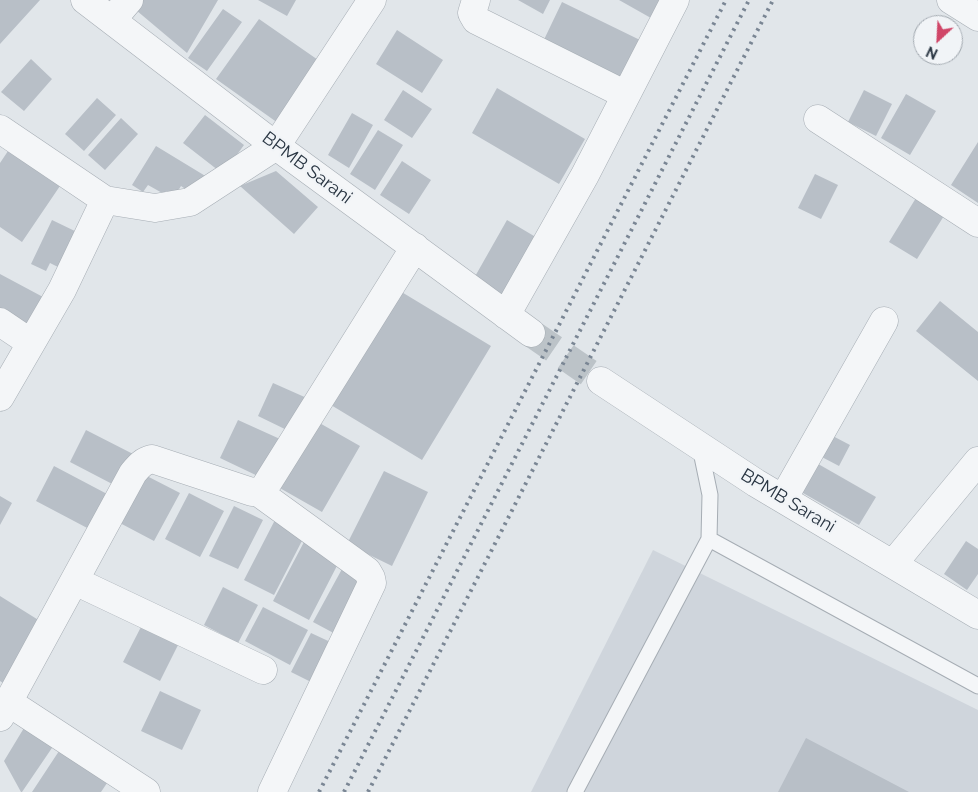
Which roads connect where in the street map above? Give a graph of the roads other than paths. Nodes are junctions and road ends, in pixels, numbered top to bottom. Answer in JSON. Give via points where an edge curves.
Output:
{"nodes":[{"id":1,"x":85,"y":0,"type":"edge"},
{"id":2,"x":372,"y":0,"type":"edge"},
{"id":3,"x":476,"y":0,"type":"edge"},
{"id":4,"x":675,"y":0,"type":"edge"},
{"id":5,"x":951,"y":0,"type":"edge"},
{"id":6,"x":120,"y":10,"type":"edge"},
{"id":7,"x":978,"y":18,"type":"edge"},
{"id":8,"x":626,"y":95,"type":"junction"},
{"id":9,"x":818,"y":119,"type":"dead end"},
{"id":10,"x":0,"y":128,"type":"edge"},
{"id":11,"x":276,"y":146,"type":"junction"},
{"id":12,"x":105,"y":200,"type":"junction"},
{"id":13,"x":978,"y":223,"type":"edge"},
{"id":14,"x":415,"y":246,"type":"junction"},
{"id":15,"x":506,"y":315,"type":"junction"},
{"id":16,"x":0,"y":322,"type":"edge"},
{"id":17,"x":884,"y":322,"type":"dead end"},
{"id":18,"x":531,"y":333,"type":"tunnel mouth"},
{"id":19,"x":31,"y":343,"type":"junction"},
{"id":20,"x":601,"y":381,"type":"tunnel mouth"},
{"id":21,"x":0,"y":397,"type":"edge"},
{"id":22,"x":700,"y":446,"type":"junction"},
{"id":23,"x":978,"y":461,"type":"edge"},
{"id":24,"x":258,"y":492,"type":"junction"},
{"id":25,"x":783,"y":499,"type":"junction"},
{"id":26,"x":709,"y":539,"type":"junction"},
{"id":27,"x":893,"y":564,"type":"junction"},
{"id":28,"x":74,"y":581,"type":"junction"},
{"id":29,"x":978,"y":615,"type":"edge"},
{"id":30,"x":263,"y":670,"type":"dead end"},
{"id":31,"x":978,"y":686,"type":"edge"},
{"id":32,"x":4,"y":710,"type":"edge"},
{"id":33,"x":146,"y":792,"type":"edge"},
{"id":34,"x":272,"y":792,"type":"edge"},
{"id":35,"x":575,"y":792,"type":"edge"}],
"edges":[{"from":1,"to":6,"type":"street","name":"BPMB Sarani"},
{"from":2,"to":11,"type":"street"},
{"from":3,"to":8,"type":"street","via":[[472,12],[476,20]]},
{"from":4,"to":8,"type":"street"},
{"from":5,"to":7,"type":"street"},
{"from":6,"to":11,"type":"street","name":"BPMB Sarani"},
{"from":8,"to":15,"type":"street"},
{"from":9,"to":13,"type":"street"},
{"from":10,"to":12,"type":"street"},
{"from":11,"to":12,"type":"street","via":[[190,202],[155,208]]},
{"from":11,"to":14,"type":"street","name":"BPMB Sarani"},
{"from":12,"to":19,"type":"street","via":[[62,290]]},
{"from":14,"to":15,"type":"street","name":"BPMB Sarani"},
{"from":14,"to":24,"type":"street","via":[[266,486]]},
{"from":15,"to":18,"type":"street","name":"BPMB Sarani"},
{"from":16,"to":19,"type":"street"},
{"from":17,"to":25,"type":"street"},
{"from":19,"to":21,"type":"street"},
{"from":20,"to":22,"type":"street","name":"BPMB Sarani"},
{"from":22,"to":25,"type":"street","name":"BPMB Sarani"},
{"from":22,"to":26,"type":"lane","via":[[710,495]]},
{"from":23,"to":27,"type":"street"},
{"from":24,"to":28,"type":"street","via":[[152,459],[145,460],[133,473]]},
{"from":24,"to":34,"type":"street","via":[[367,571],[372,583]]},
{"from":25,"to":27,"type":"street","name":"BPMB Sarani"},
{"from":26,"to":31,"type":"lane"},
{"from":26,"to":35,"type":"lane"},
{"from":27,"to":29,"type":"street","name":"BPMB Sarani"},
{"from":28,"to":30,"type":"street"},
{"from":28,"to":32,"type":"street"},
{"from":32,"to":33,"type":"street"}]}
